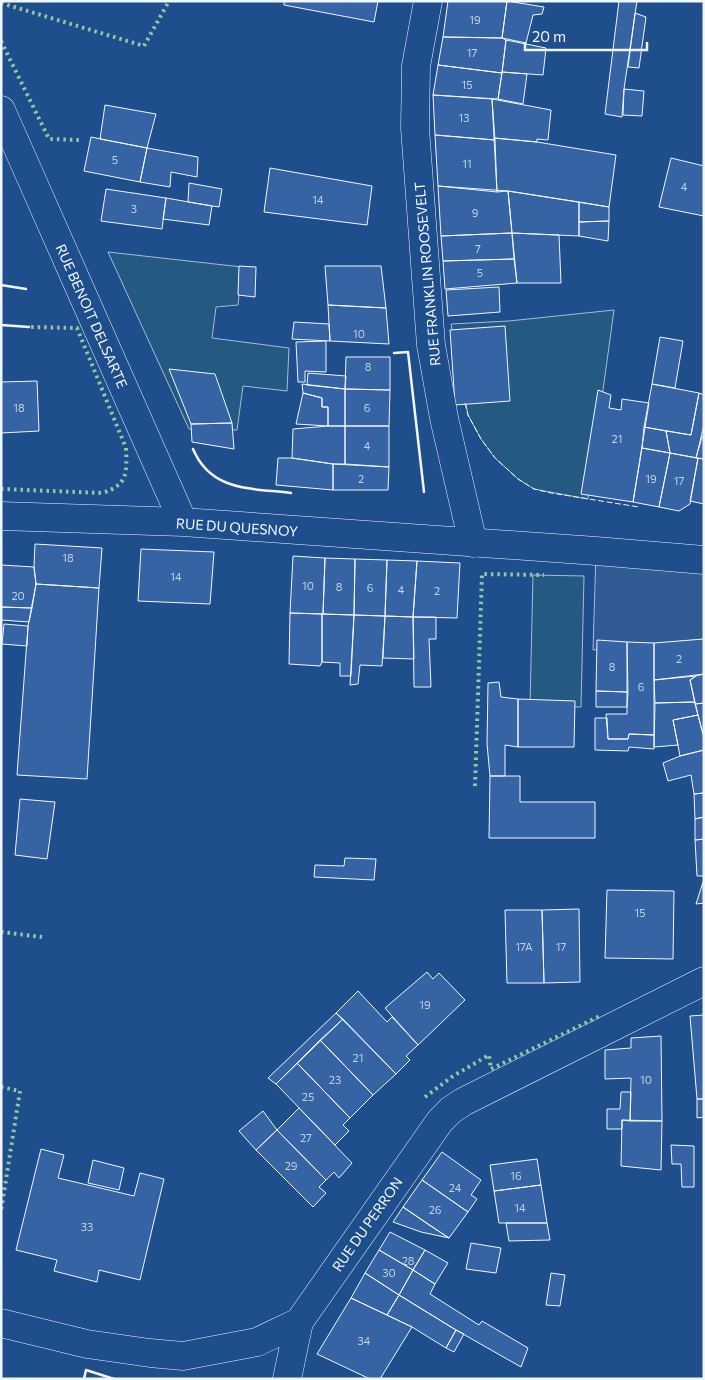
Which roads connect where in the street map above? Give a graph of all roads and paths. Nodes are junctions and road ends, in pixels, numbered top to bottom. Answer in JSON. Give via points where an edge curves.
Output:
{"nodes":[{"id":1,"x":428,"y":1,"type":"edge"},
{"id":2,"x":1,"y":110,"type":"edge"},
{"id":3,"x":1,"y":516,"type":"edge"},
{"id":4,"x":183,"y":522,"type":"junction"},
{"id":5,"x":473,"y":544,"type":"junction"},
{"id":6,"x":704,"y":560,"type":"edge"},
{"id":7,"x":704,"y":981,"type":"edge"},
{"id":8,"x":299,"y":1322,"type":"junction"},
{"id":9,"x":1,"y":1324,"type":"edge"},
{"id":10,"x":287,"y":1379,"type":"edge"}],
"edges":[{"from":1,"to":5,"type":"street","name":"RUE FRANKLIN ROOSEVELT","via":[[416,66],[415,128],[431,345]]},
{"from":2,"to":4,"type":"street","name":"RUE BENOIT DELSARTE"},
{"from":3,"to":4,"type":"street","name":"RUE DU QUESNOY"},
{"from":4,"to":5,"type":"street","name":"RUE DU QUESNOY"},
{"from":5,"to":6,"type":"street","name":"RUE DU QUESNOY"},
{"from":7,"to":8,"type":"street","name":"RUE DU PERRON","via":[[451,1110],[440,1121]]},
{"from":8,"to":9,"type":"street","name":"RUE DU PERRON","via":[[258,1342],[183,1356],[88,1344]]},
{"from":8,"to":10,"type":"street"}]}
